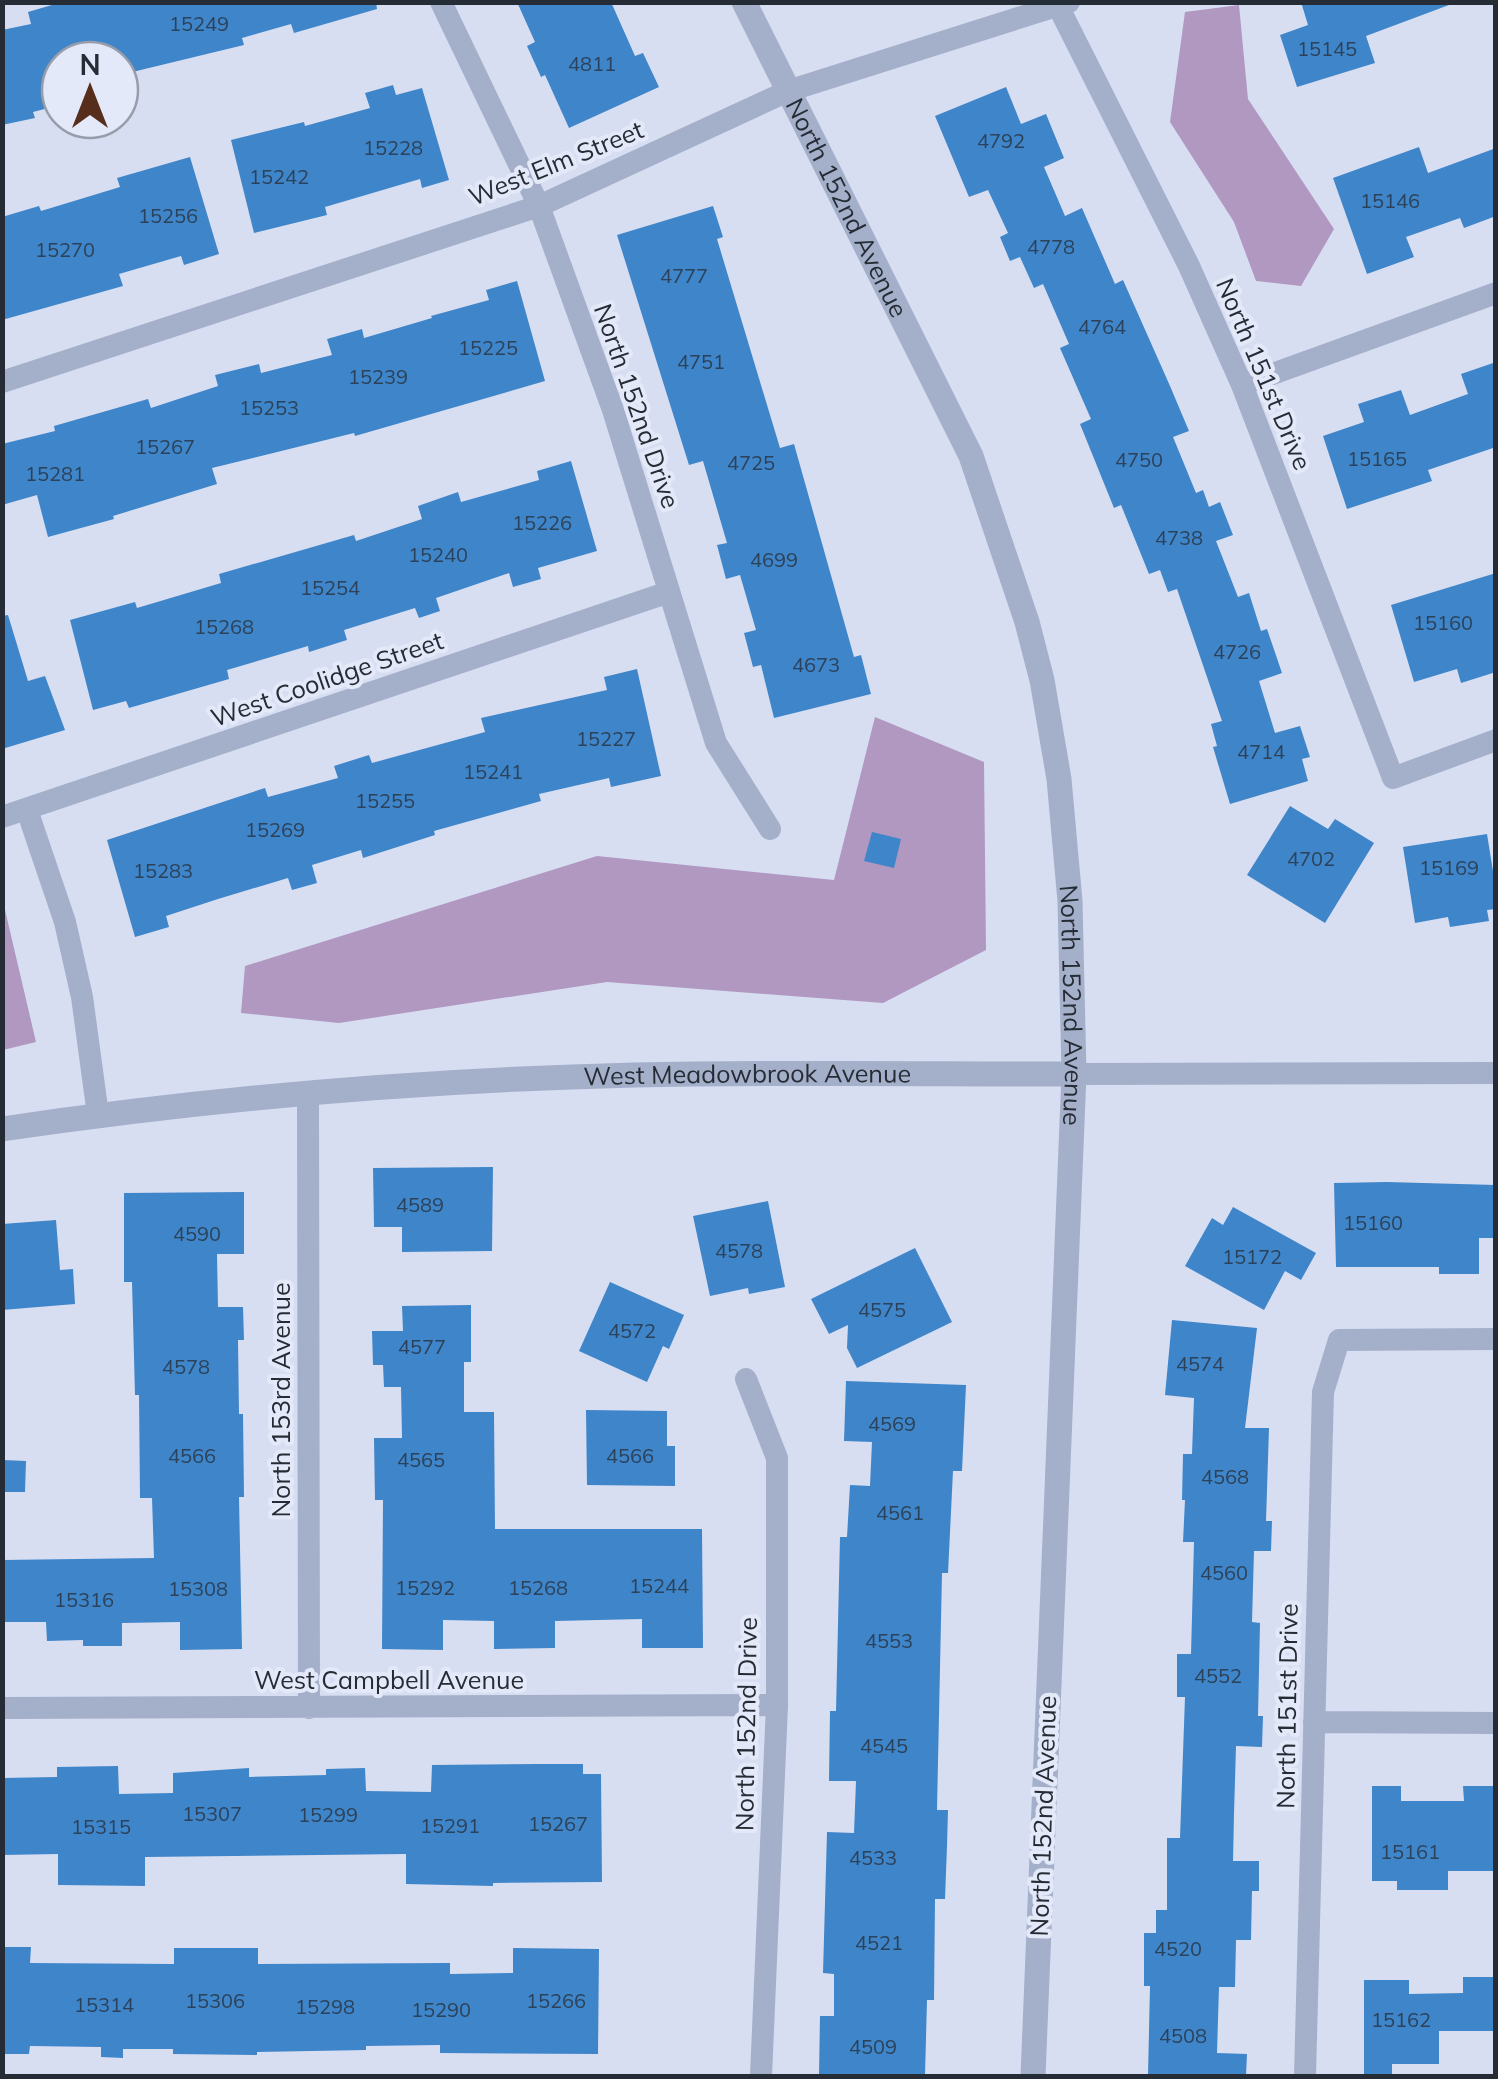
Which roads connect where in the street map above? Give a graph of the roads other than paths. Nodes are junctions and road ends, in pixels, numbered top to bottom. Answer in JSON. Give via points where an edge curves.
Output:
{"nodes":[{"id":1,"x":441,"y":2,"type":"edge"},
{"id":2,"x":744,"y":2,"type":"edge"},
{"id":3,"x":1061,"y":4,"type":"edge"},
{"id":4,"x":788,"y":92,"type":"junction"},
{"id":5,"x":539,"y":206,"type":"junction"},
{"id":6,"x":1496,"y":293,"type":"edge"},
{"id":7,"x":2,"y":382,"type":"edge"},
{"id":8,"x":1242,"y":386,"type":"junction"},
{"id":9,"x":670,"y":592,"type":"junction"},
{"id":10,"x":1496,"y":740,"type":"edge"},
{"id":11,"x":28,"y":810,"type":"junction"},
{"id":12,"x":2,"y":818,"type":"edge"},
{"id":13,"x":770,"y":829,"type":"dead end"},
{"id":14,"x":1496,"y":1073,"type":"edge"},
{"id":15,"x":1074,"y":1074,"type":"junction"},
{"id":16,"x":308,"y":1092,"type":"junction"},
{"id":17,"x":98,"y":1115,"type":"junction"},
{"id":18,"x":2,"y":1129,"type":"edge"},
{"id":19,"x":1496,"y":1339,"type":"edge"},
{"id":20,"x":746,"y":1379,"type":"dead end"},
{"id":21,"x":776,"y":1705,"type":"junction"},
{"id":22,"x":2,"y":1708,"type":"edge"},
{"id":23,"x":309,"y":1708,"type":"junction"},
{"id":24,"x":1314,"y":1722,"type":"junction"},
{"id":25,"x":1496,"y":1723,"type":"edge"},
{"id":26,"x":761,"y":2076,"type":"edge"},
{"id":27,"x":1033,"y":2076,"type":"edge"},
{"id":28,"x":1305,"y":2076,"type":"edge"}],
"edges":[{"from":1,"to":5,"type":"street","name":"North 152nd Drive"},
{"from":2,"to":4,"type":"street","name":"North 152nd Avenue"},
{"from":3,"to":4,"type":"street","name":"West Elm Street"},
{"from":3,"to":8,"type":"street","name":"North 151st Drive"},
{"from":4,"to":5,"type":"street","name":"West Elm Street"},
{"from":4,"to":15,"type":"street","name":"North 152nd Avenue","via":[[971,456],[1027,622],[1059,778]]},
{"from":5,"to":7,"type":"street","name":"West Elm Street"},
{"from":5,"to":9,"type":"street","name":"North 152nd Drive"},
{"from":6,"to":8,"type":"street"},
{"from":8,"to":10,"type":"street","name":"North 151st Drive","via":[[1393,778]]},
{"from":9,"to":11,"type":"street","name":"West Coolidge Street"},
{"from":9,"to":13,"type":"street","name":"North 152nd Drive","via":[[716,743]]},
{"from":11,"to":12,"type":"street","name":"West Coolidge Street"},
{"from":11,"to":17,"type":"street","via":[[66,922]]},
{"from":14,"to":15,"type":"street","name":"West Meadowbrook Avenue"},
{"from":15,"to":16,"type":"street","name":"West Meadowbrook Avenue","via":[[635,1075]]},
{"from":15,"to":27,"type":"street","name":"North 152nd Avenue"},
{"from":16,"to":17,"type":"street","name":"West Meadowbrook Avenue"},
{"from":16,"to":23,"type":"street","name":"North 153rd Avenue"},
{"from":17,"to":18,"type":"street","name":"West Meadowbrook Avenue"},
{"from":19,"to":24,"type":"street","name":"North 151st Drive","via":[[1339,1340],[1322,1392]]},
{"from":20,"to":21,"type":"street","name":"North 152nd Drive","via":[[776,1458]]},
{"from":21,"to":23,"type":"street","name":"West Campbell Avenue"},
{"from":21,"to":26,"type":"street","name":"North 152nd Drive"},
{"from":22,"to":23,"type":"street","name":"West Campbell Avenue"},
{"from":24,"to":25,"type":"street"},
{"from":24,"to":28,"type":"street","name":"North 151st Drive"}]}
